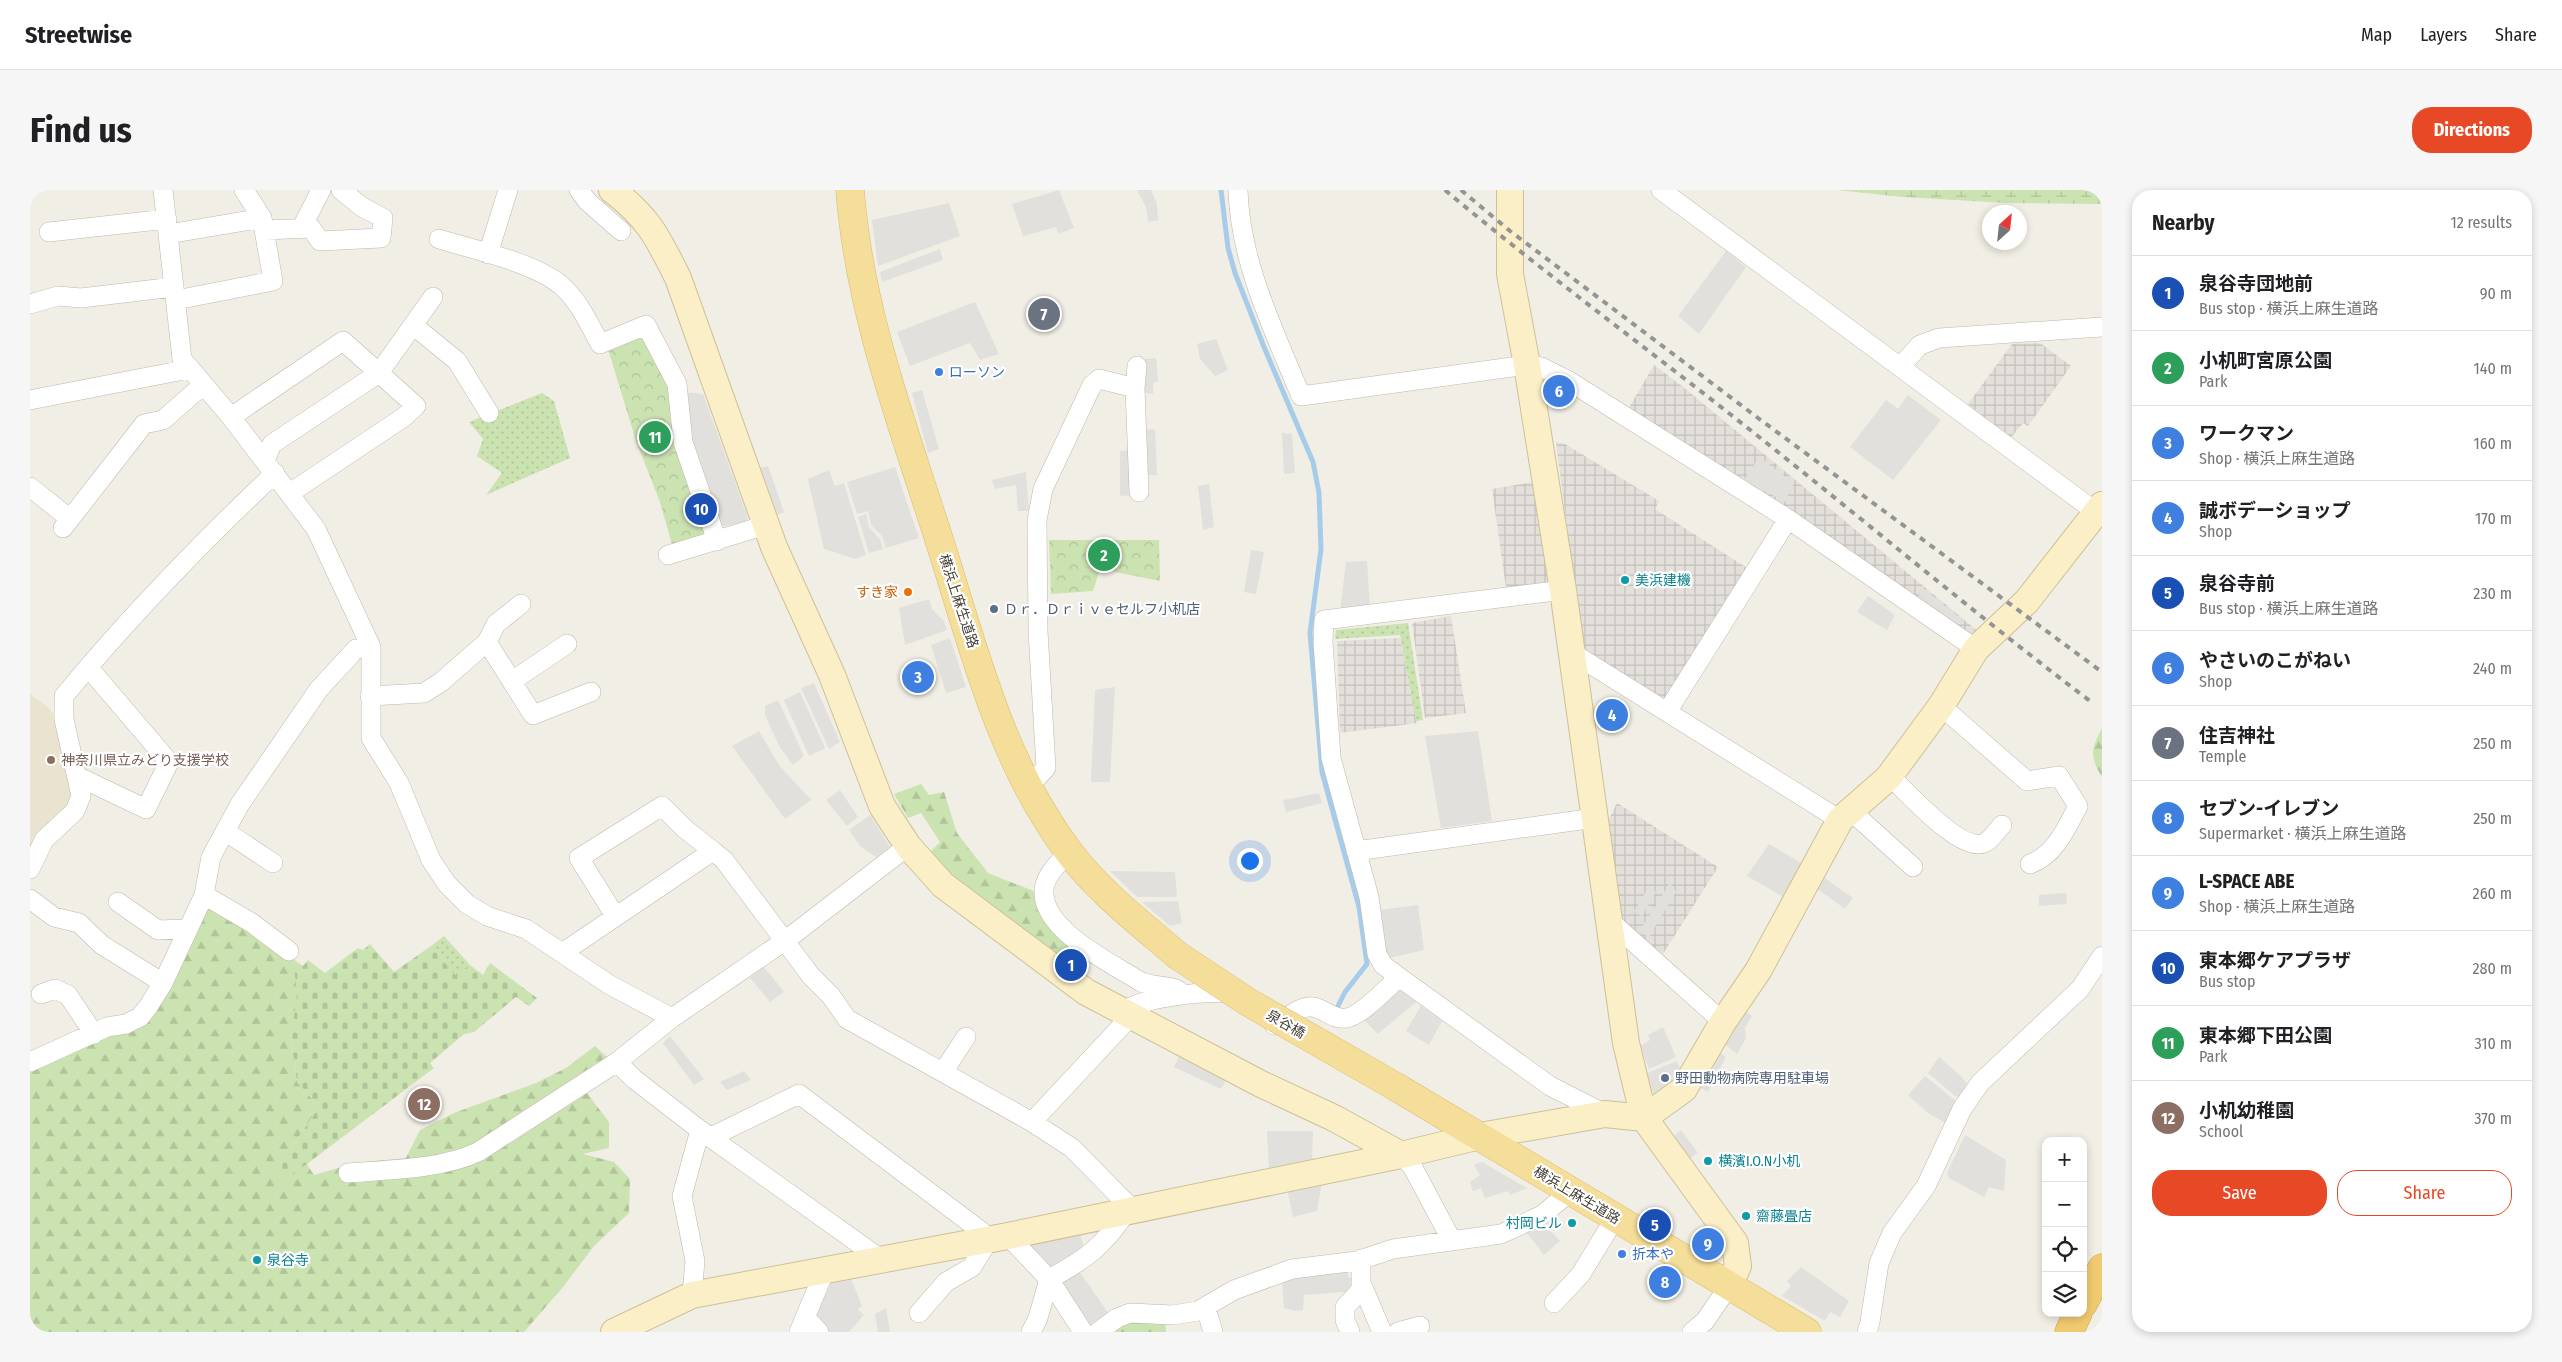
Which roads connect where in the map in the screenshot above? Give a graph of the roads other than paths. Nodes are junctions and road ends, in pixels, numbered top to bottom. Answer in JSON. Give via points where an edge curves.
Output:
{"nodes":[{"id":1,"x":164,"y":190,"type":"edge"},
{"id":2,"x":244,"y":190,"type":"edge"},
{"id":3,"x":321,"y":190,"type":"edge"},
{"id":4,"x":341,"y":190,"type":"edge"},
{"id":5,"x":508,"y":190,"type":"edge"},
{"id":6,"x":579,"y":190,"type":"edge"},
{"id":7,"x":612,"y":190,"type":"edge"},
{"id":8,"x":850,"y":190,"type":"edge"},
{"id":9,"x":1238,"y":190,"type":"edge"},
{"id":10,"x":1510,"y":190,"type":"edge"},
{"id":11,"x":1661,"y":190,"type":"edge"},
{"id":12,"x":263,"y":224,"type":"junction"},
{"id":13,"x":168,"y":227,"type":"junction"},
{"id":14,"x":302,"y":227,"type":"junction"},
{"id":15,"x":621,"y":230,"type":"dead end"},
{"id":16,"x":49,"y":232,"type":"dead end"},
{"id":17,"x":439,"y":239,"type":"dead end"},
{"id":18,"x":488,"y":254,"type":"junction"},
{"id":19,"x":175,"y":294,"type":"junction"},
{"id":20,"x":434,"y":297,"type":"dead end"},
{"id":21,"x":30,"y":304,"type":"edge"},
{"id":22,"x":414,"y":326,"type":"junction"},
{"id":23,"x":2102,"y":327,"type":"edge"},
{"id":24,"x":1527,"y":365,"type":"junction"},
{"id":25,"x":1137,"y":366,"type":"dead end"},
{"id":26,"x":1900,"y":368,"type":"junction"},
{"id":27,"x":189,"y":369,"type":"junction"},
{"id":28,"x":379,"y":373,"type":"junction"},
{"id":29,"x":203,"y":385,"type":"junction"},
{"id":30,"x":1135,"y":388,"type":"junction"},
{"id":31,"x":30,"y":400,"type":"edge"},
{"id":32,"x":490,"y":413,"type":"dead end"},
{"id":33,"x":231,"y":417,"type":"junction"},
{"id":34,"x":270,"y":467,"type":"junction"},
{"id":35,"x":30,"y":487,"type":"edge"},
{"id":36,"x":1139,"y":492,"type":"dead end"},
{"id":37,"x":290,"y":493,"type":"junction"},
{"id":38,"x":2099,"y":508,"type":"edge"},
{"id":39,"x":1788,"y":519,"type":"junction"},
{"id":40,"x":766,"y":525,"type":"junction"},
{"id":41,"x":717,"y":541,"type":"junction"},
{"id":42,"x":668,"y":556,"type":"dead end"},
{"id":43,"x":1563,"y":590,"type":"junction"},
{"id":44,"x":521,"y":604,"type":"dead end"},
{"id":45,"x":487,"y":642,"type":"junction"},
{"id":46,"x":567,"y":644,"type":"dead end"},
{"id":47,"x":370,"y":647,"type":"junction"},
{"id":48,"x":1976,"y":649,"type":"junction"},
{"id":49,"x":1571,"y":652,"type":"junction"},
{"id":50,"x":88,"y":667,"type":"junction"},
{"id":51,"x":512,"y":681,"type":"junction"},
{"id":52,"x":591,"y":692,"type":"dead end"},
{"id":53,"x":370,"y":696,"type":"junction"},
{"id":54,"x":1941,"y":706,"type":"junction"},
{"id":55,"x":1666,"y":712,"type":"junction"},
{"id":56,"x":77,"y":776,"type":"junction"},
{"id":57,"x":1890,"y":776,"type":"junction"},
{"id":58,"x":1028,"y":788,"type":"junction"},
{"id":59,"x":1845,"y":816,"type":"junction"},
{"id":60,"x":1595,"y":818,"type":"junction"},
{"id":61,"x":2002,"y":825,"type":"dead end"},
{"id":62,"x":225,"y":831,"type":"junction"},
{"id":63,"x":908,"y":846,"type":"junction"},
{"id":64,"x":713,"y":851,"type":"junction"},
{"id":65,"x":1356,"y":851,"type":"junction"},
{"id":66,"x":1069,"y":852,"type":"junction"},
{"id":67,"x":273,"y":863,"type":"dead end"},
{"id":68,"x":2030,"y":864,"type":"dead end"},
{"id":69,"x":1913,"y":867,"type":"dead end"},
{"id":70,"x":30,"y":869,"type":"edge"},
{"id":71,"x":204,"y":895,"type":"junction"},
{"id":72,"x":30,"y":899,"type":"edge"},
{"id":73,"x":118,"y":902,"type":"dead end"},
{"id":74,"x":615,"y":916,"type":"junction"},
{"id":75,"x":1609,"y":920,"type":"junction"},
{"id":76,"x":186,"y":929,"type":"junction"},
{"id":77,"x":786,"y":940,"type":"junction"},
{"id":78,"x":289,"y":951,"type":"dead end"},
{"id":79,"x":562,"y":953,"type":"junction"},
{"id":80,"x":1177,"y":955,"type":"joint"},
{"id":81,"x":2102,"y":956,"type":"edge"},
{"id":82,"x":1399,"y":978,"type":"junction"},
{"id":83,"x":163,"y":983,"type":"junction"},
{"id":84,"x":41,"y":994,"type":"dead end"},
{"id":85,"x":1185,"y":996,"type":"junction"},
{"id":86,"x":1126,"y":1015,"type":"junction"},
{"id":87,"x":672,"y":1018,"type":"junction"},
{"id":88,"x":1723,"y":1022,"type":"junction"},
{"id":89,"x":94,"y":1034,"type":"junction"},
{"id":90,"x":966,"y":1037,"type":"dead end"},
{"id":91,"x":30,"y":1062,"type":"edge"},
{"id":92,"x":617,"y":1062,"type":"junction"},
{"id":93,"x":943,"y":1072,"type":"junction"},
{"id":94,"x":1398,"y":1088,"type":"joint"},
{"id":95,"x":1605,"y":1114,"type":"junction"},
{"id":96,"x":1644,"y":1118,"type":"junction"},
{"id":97,"x":1032,"y":1122,"type":"junction"},
{"id":98,"x":706,"y":1133,"type":"junction"},
{"id":99,"x":1480,"y":1136,"type":"junction"},
{"id":100,"x":1401,"y":1155,"type":"junction"},
{"id":101,"x":348,"y":1173,"type":"dead end"},
{"id":102,"x":1570,"y":1192,"type":"junction"},
{"id":103,"x":1130,"y":1211,"type":"junction"},
{"id":104,"x":1615,"y":1218,"type":"junction"},
{"id":105,"x":998,"y":1238,"type":"junction"},
{"id":106,"x":1452,"y":1241,"type":"junction"},
{"id":107,"x":1361,"y":1259,"type":"junction"},
{"id":108,"x":882,"y":1260,"type":"junction"},
{"id":109,"x":2102,"y":1268,"type":"edge"},
{"id":110,"x":825,"y":1270,"type":"junction"},
{"id":111,"x":1049,"y":1279,"type":"junction"},
{"id":112,"x":1362,"y":1285,"type":"junction"},
{"id":113,"x":1729,"y":1286,"type":"junction"},
{"id":114,"x":692,"y":1295,"type":"junction"},
{"id":115,"x":2087,"y":1296,"type":"edge"},
{"id":116,"x":1554,"y":1303,"type":"dead end"},
{"id":117,"x":1206,"y":1308,"type":"junction"},
{"id":118,"x":919,"y":1313,"type":"dead end"},
{"id":119,"x":2076,"y":1317,"type":"edge"},
{"id":120,"x":802,"y":1324,"type":"edge"},
{"id":121,"x":1420,"y":1326,"type":"dead end"},
{"id":122,"x":1793,"y":1328,"type":"edge"},
{"id":123,"x":623,"y":1330,"type":"edge"},
{"id":124,"x":819,"y":1332,"type":"edge"},
{"id":125,"x":1031,"y":1332,"type":"edge"},
{"id":126,"x":1083,"y":1332,"type":"edge"},
{"id":127,"x":1098,"y":1332,"type":"edge"},
{"id":128,"x":1213,"y":1332,"type":"edge"},
{"id":129,"x":1350,"y":1332,"type":"edge"},
{"id":130,"x":1382,"y":1332,"type":"edge"},
{"id":131,"x":1398,"y":1332,"type":"edge"},
{"id":132,"x":1692,"y":1332,"type":"edge"},
{"id":133,"x":1866,"y":1332,"type":"edge"},
{"id":134,"x":2069,"y":1332,"type":"edge"}],
"edges":[{"from":1,"to":13,"type":"street"},
{"from":2,"to":12,"type":"street"},
{"from":3,"to":14,"type":"street"},
{"from":4,"to":14,"type":"street","via":[[383,218],[381,238],[320,241],[311,228]]},
{"from":5,"to":18,"type":"street"},
{"from":6,"to":15,"type":"street"},
{"from":7,"to":40,"type":"street","via":[[644,217],[678,278]]},
{"from":8,"to":58,"type":"main road","name":"横浜上麻生道路","via":[[853,237],[877,346],[996,714]]},
{"from":9,"to":24,"type":"street","via":[[1247,255],[1301,396]]},
{"from":10,"to":24,"type":"street","via":[[1510,274]]},
{"from":11,"to":26,"type":"street"},
{"from":12,"to":13,"type":"street"},
{"from":12,"to":14,"type":"street"},
{"from":12,"to":19,"type":"street","via":[[273,281]]},
{"from":13,"to":16,"type":"street"},
{"from":13,"to":19,"type":"street"},
{"from":17,"to":18,"type":"street"},
{"from":18,"to":41,"type":"street","via":[[538,271],[563,287],[579,306],[600,344],[646,325],[677,384],[683,442]]},
{"from":19,"to":21,"type":"street","via":[[58,296]]},
{"from":19,"to":27,"type":"street","via":[[182,359]]},
{"from":20,"to":22,"type":"street"},
{"from":22,"to":28,"type":"street"},
{"from":22,"to":32,"type":"street","via":[[457,361]]},
{"from":23,"to":26,"type":"street","via":[[1939,338],[1920,345]]},
{"from":24,"to":39,"type":"street","via":[[1541,367],[1569,381]]},
{"from":24,"to":43,"type":"street"},
{"from":25,"to":30,"type":"street"},
{"from":26,"to":38,"type":"street"},
{"from":27,"to":29,"type":"street"},
{"from":27,"to":31,"type":"street"},
{"from":28,"to":33,"type":"street","via":[[343,341]]},
{"from":28,"to":34,"type":"street","via":[[272,444]]},
{"from":28,"to":37,"type":"street","via":[[416,406]]},
{"from":29,"to":33,"type":"street"},
{"from":29,"to":35,"type":"street","via":[[163,420],[144,424],[66,523]]},
{"from":30,"to":36,"type":"street"},
{"from":30,"to":58,"type":"street","via":[[1099,379],[1092,385],[1043,489],[1037,520],[1038,613],[1046,768]]},
{"from":33,"to":34,"type":"street"},
{"from":34,"to":37,"type":"street"},
{"from":34,"to":50,"type":"street"},
{"from":37,"to":47,"type":"street","via":[[316,529]]},
{"from":38,"to":48,"type":"street","via":[[2027,601]]},
{"from":39,"to":48,"type":"street"},
{"from":39,"to":55,"type":"street"},
{"from":40,"to":41,"type":"street"},
{"from":40,"to":63,"type":"street","via":[[832,675],[882,806]]},
{"from":41,"to":42,"type":"street"},
{"from":43,"to":49,"type":"street"},
{"from":43,"to":65,"type":"street","via":[[1324,620],[1331,758]]},
{"from":44,"to":45,"type":"street","via":[[496,624]]},
{"from":45,"to":51,"type":"street"},
{"from":45,"to":53,"type":"street","via":[[424,693]]},
{"from":46,"to":51,"type":"street"},
{"from":47,"to":53,"type":"street"},
{"from":47,"to":62,"type":"street","via":[[356,649],[319,689]]},
{"from":48,"to":54,"type":"street"},
{"from":49,"to":55,"type":"street"},
{"from":49,"to":60,"type":"street"},
{"from":50,"to":56,"type":"street","via":[[64,696],[64,719]]},
{"from":50,"to":56,"type":"street","via":[[169,762],[146,809]]},
{"from":51,"to":52,"type":"street","via":[[533,715]]},
{"from":53,"to":79,"type":"street","via":[[371,738],[399,783],[431,860],[447,884],[466,904],[487,916],[526,929]]},
{"from":54,"to":57,"type":"street"},
{"from":54,"to":68,"type":"street","via":[[2027,781],[2059,776],[2078,806],[2060,841],[2041,860]]},
{"from":55,"to":59,"type":"street"},
{"from":56,"to":70,"type":"street","via":[[81,796],[75,811],[44,840]]},
{"from":57,"to":59,"type":"street"},
{"from":57,"to":61,"type":"street","via":[[1932,817],[1974,845],[1986,842]]},
{"from":58,"to":66,"type":"main road","name":"横浜上麻生道路"},
{"from":59,"to":69,"type":"street"},
{"from":59,"to":88,"type":"street","via":[[1758,971]]},
{"from":60,"to":65,"type":"street"},
{"from":60,"to":75,"type":"street"},
{"from":62,"to":67,"type":"street"},
{"from":62,"to":71,"type":"street","via":[[211,857]]},
{"from":63,"to":77,"type":"street"},
{"from":63,"to":86,"type":"street","via":[[943,885],[1086,992]]},
{"from":64,"to":74,"type":"street"},
{"from":64,"to":74,"type":"street","via":[[662,806],[579,858]]},
{"from":64,"to":77,"type":"street","via":[[724,860]]},
{"from":65,"to":82,"type":"street","via":[[1369,897],[1376,954],[1383,965]]},
{"from":66,"to":80,"type":"main road","name":"横浜上麻生道路","via":[[1103,890]]},
{"from":66,"to":85,"type":"street","via":[[1048,877],[1044,889],[1050,915],[1082,944],[1142,982],[1150,986],[1174,987]]},
{"from":71,"to":76,"type":"street"},
{"from":71,"to":78,"type":"street","via":[[252,923]]},
{"from":72,"to":83,"type":"street","via":[[54,917],[78,923],[102,945]]},
{"from":73,"to":76,"type":"street","via":[[158,930]]},
{"from":74,"to":79,"type":"street"},
{"from":75,"to":88,"type":"street"},
{"from":75,"to":96,"type":"street","via":[[1626,1043]]},
{"from":76,"to":83,"type":"street"},
{"from":77,"to":87,"type":"street"},
{"from":77,"to":93,"type":"street","via":[[847,1019]]},
{"from":79,"to":87,"type":"street","via":[[610,985]]},
{"from":80,"to":94,"type":"main road","name":"泉谷橋","bridge":true,"via":[[1248,1002]]},
{"from":81,"to":133,"type":"street","via":[[2080,989],[1980,1083],[1962,1109],[1926,1186],[1892,1233],[1879,1263]]},
{"from":82,"to":85,"type":"street","via":[[1348,1018],[1331,1016],[1313,1007],[1302,1008],[1270,1027],[1262,1021],[1256,1002],[1241,993],[1217,991]]},
{"from":82,"to":95,"type":"street","via":[[1550,1086]]},
{"from":83,"to":89,"type":"street","via":[[140,1018]]},
{"from":84,"to":89,"type":"street","via":[[55,988],[68,995]]},
{"from":85,"to":86,"type":"street","via":[[1143,1002]]},
{"from":86,"to":97,"type":"street"},
{"from":86,"to":100,"type":"street","via":[[1334,1118]]},
{"from":87,"to":92,"type":"street"},
{"from":88,"to":96,"type":"street","via":[[1684,1089]]},
{"from":89,"to":91,"type":"street"},
{"from":90,"to":93,"type":"street"},
{"from":92,"to":98,"type":"street","via":[[634,1079]]},
{"from":92,"to":101,"type":"street","via":[[465,1158]]},
{"from":93,"to":97,"type":"street"},
{"from":94,"to":99,"type":"main road","name":"横浜上麻生道路"},
{"from":95,"to":96,"type":"street"},
{"from":95,"to":99,"type":"street"},
{"from":96,"to":113,"type":"street","via":[[1735,1243],[1738,1266]]},
{"from":97,"to":103,"type":"street","via":[[1072,1148]]},
{"from":98,"to":105,"type":"street","via":[[799,1094],[981,1231]]},
{"from":98,"to":108,"type":"street"},
{"from":98,"to":114,"type":"street","via":[[682,1196],[695,1261]]},
{"from":99,"to":100,"type":"street"},
{"from":99,"to":102,"type":"main road","name":"横浜上麻生道路"},
{"from":100,"to":103,"type":"street"},
{"from":100,"to":106,"type":"street","via":[[1412,1166]]},
{"from":102,"to":104,"type":"main road","name":"横浜上麻生道路"},
{"from":102,"to":106,"type":"street","via":[[1542,1215],[1500,1234]]},
{"from":103,"to":105,"type":"street"},
{"from":103,"to":111,"type":"street","via":[[1093,1253]]},
{"from":104,"to":113,"type":"main road","name":"横浜上麻生道路"},
{"from":104,"to":116,"type":"street","via":[[1581,1274]]},
{"from":105,"to":108,"type":"street"},
{"from":105,"to":111,"type":"street"},
{"from":105,"to":118,"type":"street","via":[[972,1267],[946,1282]]},
{"from":106,"to":107,"type":"street","via":[[1393,1249]]},
{"from":107,"to":112,"type":"street"},
{"from":107,"to":117,"type":"street","via":[[1292,1269],[1234,1290]]},
{"from":108,"to":110,"type":"street"},
{"from":109,"to":115,"type":"highway"},
{"from":110,"to":114,"type":"street"},
{"from":110,"to":120,"type":"street"},
{"from":111,"to":125,"type":"street"},
{"from":111,"to":126,"type":"street"},
{"from":112,"to":129,"type":"street","via":[[1345,1307],[1345,1320]]},
{"from":112,"to":130,"type":"street"},
{"from":113,"to":122,"type":"main road","name":"横浜上麻生道路"},
{"from":113,"to":132,"type":"street","via":[[1706,1320]]},
{"from":114,"to":123,"type":"street"},
{"from":117,"to":127,"type":"street","via":[[1187,1314],[1130,1313]]},
{"from":117,"to":128,"type":"street"},
{"from":119,"to":134,"type":"highway"},
{"from":120,"to":124,"type":"street"},
{"from":121,"to":131,"type":"street"}]}
